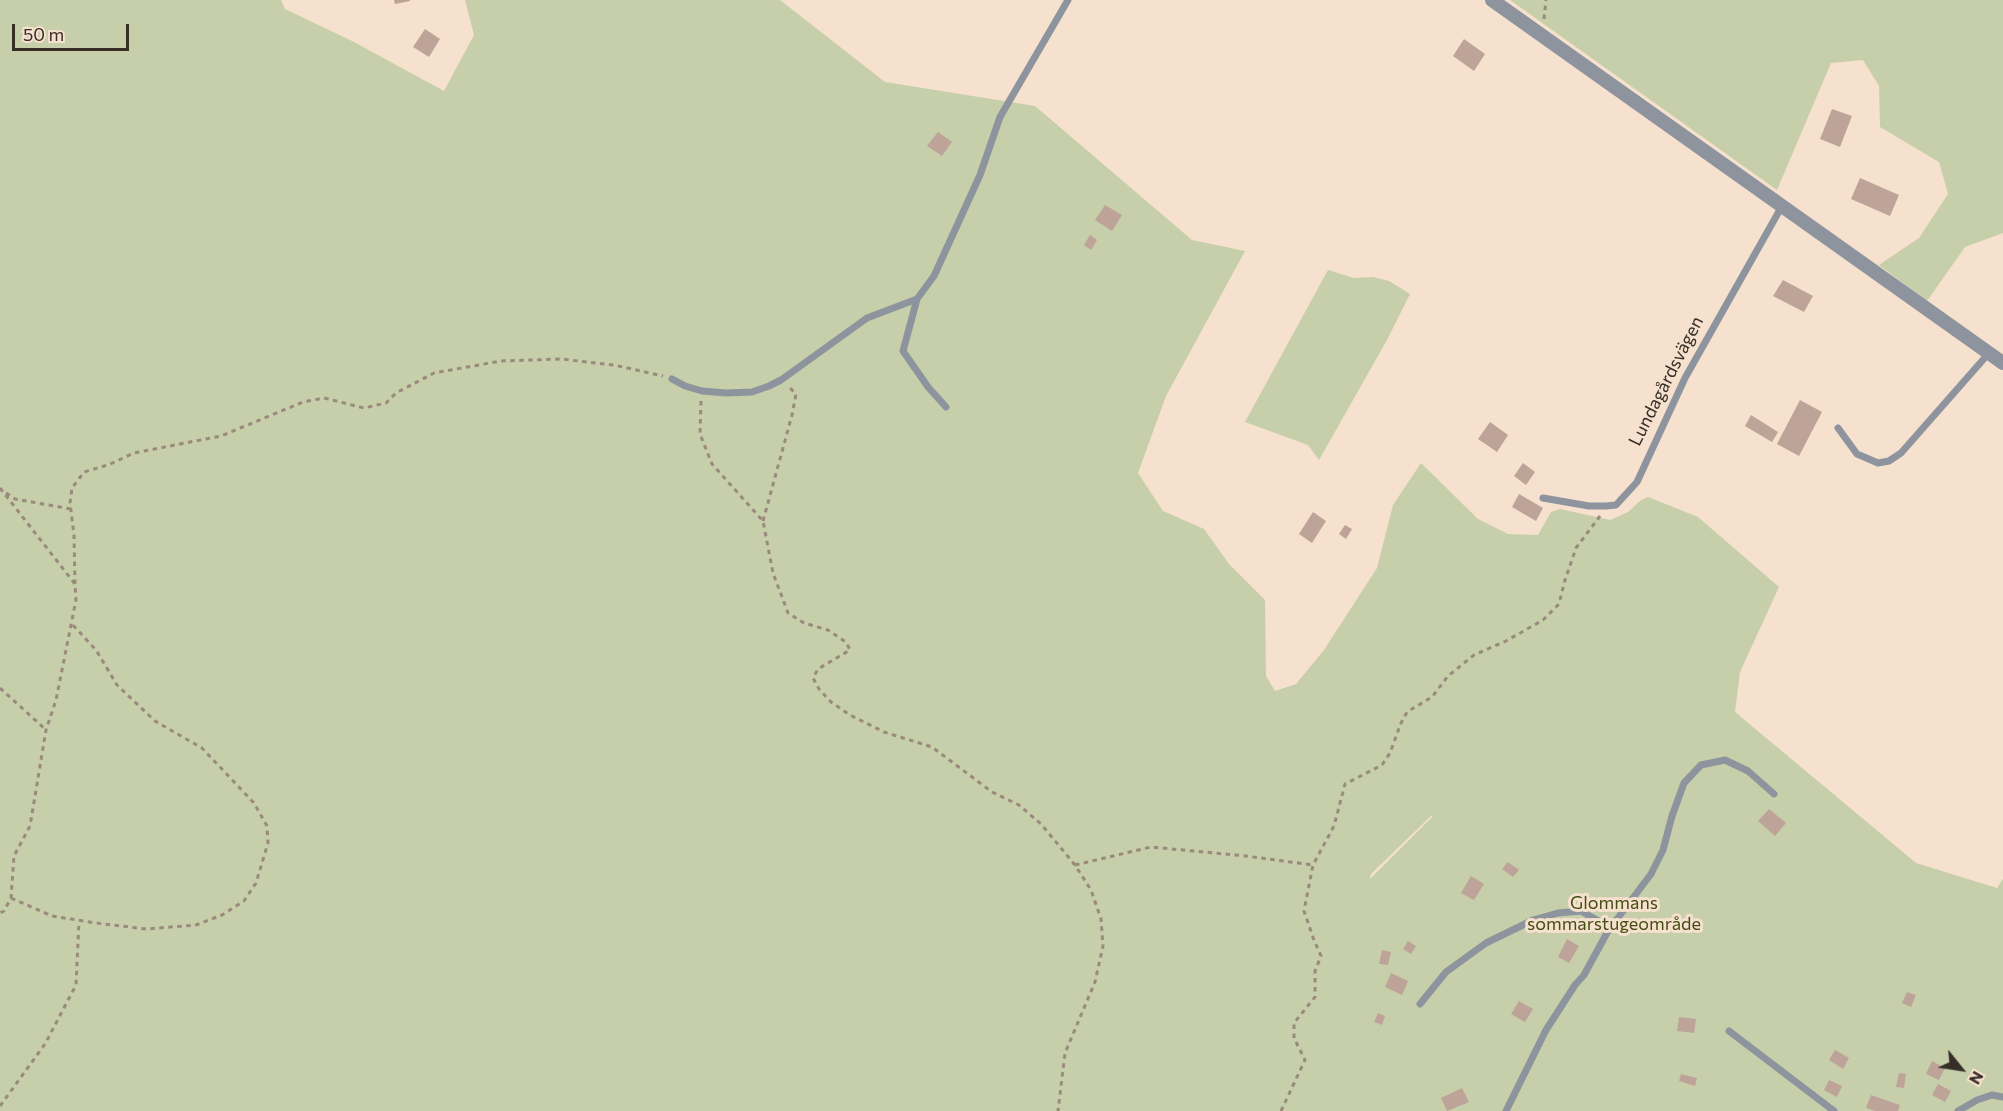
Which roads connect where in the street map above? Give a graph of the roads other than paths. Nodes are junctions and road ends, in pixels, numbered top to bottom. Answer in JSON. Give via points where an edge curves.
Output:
{"nodes":[{"id":1,"x":1068,"y":0,"type":"edge"},
{"id":2,"x":1492,"y":0,"type":"edge"},
{"id":3,"x":1782,"y":206,"type":"junction"},
{"id":4,"x":917,"y":299,"type":"junction"},
{"id":5,"x":1989,"y":352,"type":"junction"},
{"id":6,"x":2003,"y":363,"type":"edge"},
{"id":7,"x":672,"y":379,"type":"road end"},
{"id":8,"x":946,"y":407,"type":"dead end"},
{"id":9,"x":1838,"y":428,"type":"dead end"},
{"id":10,"x":1543,"y":498,"type":"dead end"},
{"id":11,"x":1774,"y":794,"type":"dead end"},
{"id":12,"x":1611,"y":928,"type":"junction"},
{"id":13,"x":1420,"y":1004,"type":"dead end"},
{"id":14,"x":1729,"y":1031,"type":"dead end"},
{"id":15,"x":2003,"y":1097,"type":"edge"},
{"id":16,"x":1830,"y":1110,"type":"edge"},
{"id":17,"x":1506,"y":1111,"type":"edge"},
{"id":18,"x":1958,"y":1111,"type":"edge"}],
"edges":[{"from":1,"to":4,"type":"lane","via":[[1000,117],[980,175],[934,276]]},
{"from":2,"to":3,"type":"street"},
{"from":3,"to":5,"type":"street"},
{"from":3,"to":10,"type":"lane","name":"Lundagårdsvägen","via":[[1685,378],[1637,482],[1616,505],[1589,506]]},
{"from":4,"to":7,"type":"lane","via":[[867,318],[782,380],[752,392],[702,391]]},
{"from":4,"to":8,"type":"lane","via":[[903,351]]},
{"from":5,"to":6,"type":"street"},
{"from":5,"to":9,"type":"lane","via":[[1901,453],[1889,461],[1878,463],[1857,454]]},
{"from":11,"to":12,"type":"lane","via":[[1748,771],[1725,760],[1701,765],[1684,783],[1663,850],[1651,874]]},
{"from":12,"to":13,"type":"lane","via":[[1581,912],[1533,920],[1486,943],[1446,972]]},
{"from":12,"to":17,"type":"lane","via":[[1545,1030]]},
{"from":14,"to":16,"type":"lane"},
{"from":15,"to":18,"type":"lane","via":[[1984,1097]]}]}
